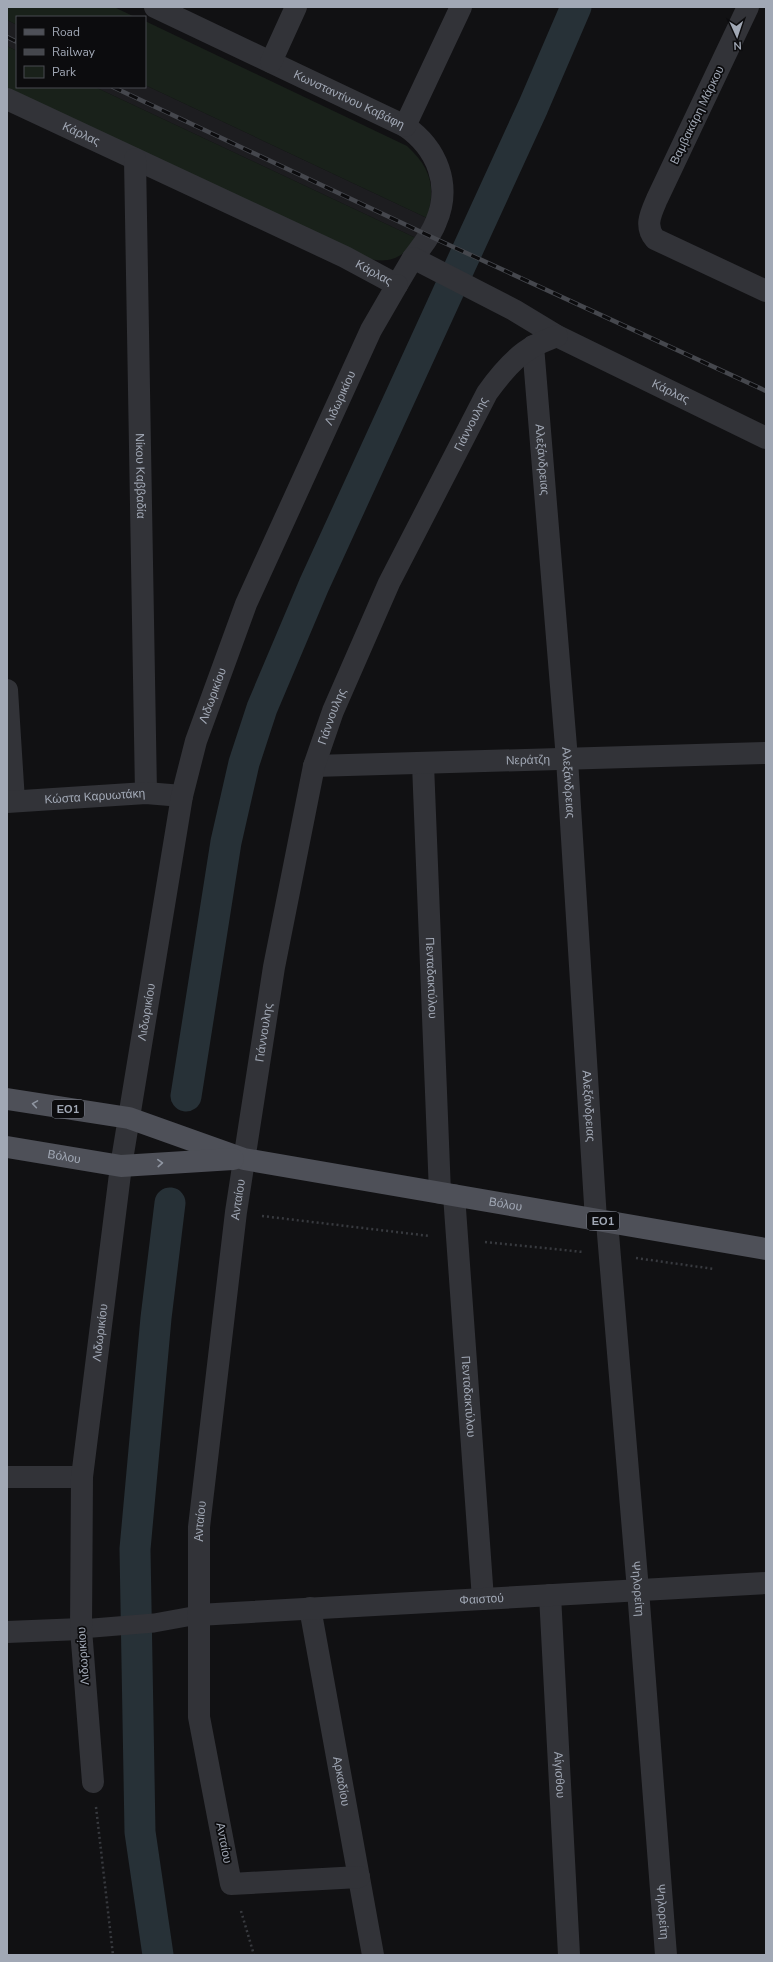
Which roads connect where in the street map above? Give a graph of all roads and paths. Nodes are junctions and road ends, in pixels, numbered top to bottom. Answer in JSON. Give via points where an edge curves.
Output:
{"nodes":[{"id":1,"x":155,"y":7,"type":"edge"},
{"id":2,"x":296,"y":7,"type":"edge"},
{"id":3,"x":461,"y":7,"type":"edge"},
{"id":4,"x":748,"y":7,"type":"edge"},
{"id":5,"x":271,"y":62,"type":"junction"},
{"id":6,"x":7,"y":99,"type":"edge"},
{"id":7,"x":405,"y":126,"type":"junction"},
{"id":8,"x":135,"y":159,"type":"junction"},
{"id":9,"x":419,"y":262,"type":"junction"},
{"id":10,"x":397,"y":285,"type":"junction"},
{"id":11,"x":766,"y":291,"type":"edge"},
{"id":12,"x":557,"y":336,"type":"junction"},
{"id":13,"x":533,"y":346,"type":"junction"},
{"id":14,"x":766,"y":438,"type":"edge"},
{"id":15,"x":7,"y":690,"type":"edge"},
{"id":16,"x":766,"y":753,"type":"edge"},
{"id":17,"x":567,"y":760,"type":"junction"},
{"id":18,"x":423,"y":764,"type":"junction"},
{"id":19,"x":314,"y":766,"type":"junction"},
{"id":20,"x":146,"y":794,"type":"junction"},
{"id":21,"x":182,"y":796,"type":"junction"},
{"id":22,"x":11,"y":802,"type":"edge"},
{"id":23,"x":7,"y":1099,"type":"edge"},
{"id":24,"x":129,"y":1118,"type":"junction"},
{"id":25,"x":7,"y":1147,"type":"edge"},
{"id":26,"x":244,"y":1159,"type":"junction"},
{"id":27,"x":121,"y":1166,"type":"junction"},
{"id":28,"x":447,"y":1194,"type":"junction"},
{"id":29,"x":236,"y":1212,"type":"junction"},
{"id":30,"x":601,"y":1221,"type":"junction"},
{"id":31,"x":456,"y":1239,"type":"junction"},
{"id":32,"x":766,"y":1249,"type":"edge"},
{"id":33,"x":610,"y":1255,"type":"junction"},
{"id":34,"x":719,"y":1270,"type":"dead end"},
{"id":35,"x":7,"y":1477,"type":"edge"},
{"id":36,"x":82,"y":1477,"type":"junction"},
{"id":37,"x":766,"y":1583,"type":"edge"},
{"id":38,"x":638,"y":1590,"type":"junction"},
{"id":39,"x":550,"y":1595,"type":"junction"},
{"id":40,"x":483,"y":1599,"type":"junction"},
{"id":41,"x":310,"y":1608,"type":"junction"},
{"id":42,"x":198,"y":1615,"type":"junction"},
{"id":43,"x":81,"y":1629,"type":"junction"},
{"id":44,"x":7,"y":1632,"type":"edge"},
{"id":45,"x":93,"y":1782,"type":"joint"},
{"id":46,"x":359,"y":1877,"type":"junction"},
{"id":47,"x":231,"y":1884,"type":"junction"},
{"id":48,"x":112,"y":1955,"type":"edge"},
{"id":49,"x":254,"y":1955,"type":"edge"},
{"id":50,"x":373,"y":1955,"type":"edge"},
{"id":51,"x":569,"y":1955,"type":"edge"},
{"id":52,"x":666,"y":1955,"type":"edge"}],
"edges":[{"from":1,"to":5,"type":"street","name":"Κωνσταντίνου Καβάφη"},
{"from":2,"to":5,"type":"street"},
{"from":3,"to":7,"type":"street"},
{"from":4,"to":11,"type":"street","name":"Βαμβακάρη Μάρκου","via":[[657,199],[649,224],[650,232],[655,239]]},
{"from":5,"to":7,"type":"street","name":"Κωνσταντίνου Καβάφη"},
{"from":6,"to":8,"type":"street","name":"Κάρλας"},
{"from":7,"to":9,"type":"street","name":"Κωνσταντίνου Καβάφη","via":[[421,139],[432,154],[443,189],[442,206]]},
{"from":8,"to":10,"type":"street","name":"Κάρλας","via":[[345,257]]},
{"from":8,"to":20,"type":"street","name":"Νίκου Καββαδία"},
{"from":9,"to":10,"type":"street","name":"Κάρλας"},
{"from":9,"to":12,"type":"street","name":"Κάρλας","via":[[514,310]]},
{"from":10,"to":21,"type":"street","name":"Λιδωρικίου","via":[[371,330],[246,604],[196,741]]},
{"from":12,"to":13,"type":"street","name":"Γιάννουλης"},
{"from":12,"to":14,"type":"street","name":"Κάρλας"},
{"from":13,"to":17,"type":"street","name":"Αλεξάνδρειας"},
{"from":13,"to":19,"type":"street","name":"Γιάννουλης","via":[[496,380],[476,413],[389,583],[333,711]]},
{"from":15,"to":22,"type":"street"},
{"from":16,"to":17,"type":"street","name":"Νεράτζη"},
{"from":17,"to":18,"type":"street","name":"Νεράτζη"},
{"from":17,"to":30,"type":"street","name":"Αλεξάνδρειας"},
{"from":18,"to":19,"type":"street","name":"Νεράτζη"},
{"from":18,"to":28,"type":"street","name":"Πενταδακτύλου"},
{"from":19,"to":26,"type":"street","name":"Γιάννουλης","via":[[274,968]]},
{"from":20,"to":21,"type":"street","name":"Κώστα Καρυωτάκη"},
{"from":20,"to":22,"type":"street","name":"Κώστα Καρυωτάκη"},
{"from":21,"to":24,"type":"street","name":"Λιδωρικίου"},
{"from":24,"to":23,"type":"main road","number":"ΕΟ1","one_way":true},
{"from":24,"to":26,"type":"main road","number":"ΕΟ1"},
{"from":24,"to":27,"type":"street","name":"Λιδωρικίου"},
{"from":25,"to":27,"type":"main road","name":"Βόλου","number":"ΕΟ1"},
{"from":27,"to":26,"type":"main road","number":"ΕΟ1","one_way":true},
{"from":26,"to":28,"type":"main road","name":"Βόλου","number":"ΕΟ1"},
{"from":26,"to":29,"type":"street","name":"Ανταίου"},
{"from":27,"to":36,"type":"street","name":"Λιδωρικίου"},
{"from":28,"to":30,"type":"main road","name":"Βόλου","number":"ΕΟ1"},
{"from":28,"to":31,"type":"street","name":"Πενταδακτύλου"},
{"from":29,"to":31,"type":"path"},
{"from":29,"to":42,"type":"street","name":"Ανταίου","via":[[199,1527]]},
{"from":30,"to":32,"type":"main road","name":"Βόλου","number":"ΕΟ1"},
{"from":30,"to":33,"type":"street","name":"Ψηλορείτη"},
{"from":31,"to":33,"type":"path"},
{"from":31,"to":40,"type":"street","name":"Πενταδακτύλου"},
{"from":33,"to":34,"type":"path"},
{"from":33,"to":38,"type":"street","name":"Ψηλορείτη"},
{"from":35,"to":36,"type":"street"},
{"from":36,"to":43,"type":"street","name":"Λιδωρικίου"},
{"from":37,"to":38,"type":"street","name":"Φαιστού"},
{"from":38,"to":39,"type":"street","name":"Φαιστού"},
{"from":38,"to":52,"type":"street","name":"Ψηλορείτη"},
{"from":39,"to":40,"type":"street","name":"Φαιστού"},
{"from":39,"to":51,"type":"street","name":"Αίγισθου"},
{"from":40,"to":41,"type":"street","name":"Φαιστού"},
{"from":41,"to":42,"type":"street","name":"Φαιστού"},
{"from":41,"to":46,"type":"street","name":"Αρκαδίου"},
{"from":42,"to":43,"type":"street","via":[[154,1623]]},
{"from":42,"to":47,"type":"street","name":"Ανταίου","via":[[199,1717]]},
{"from":43,"to":44,"type":"street"},
{"from":43,"to":45,"type":"street","name":"Λιδωρικίου"},
{"from":45,"to":48,"type":"path"},
{"from":46,"to":47,"type":"street"},
{"from":46,"to":50,"type":"street","name":"Αρκαδίου"},
{"from":47,"to":49,"type":"path"}]}
